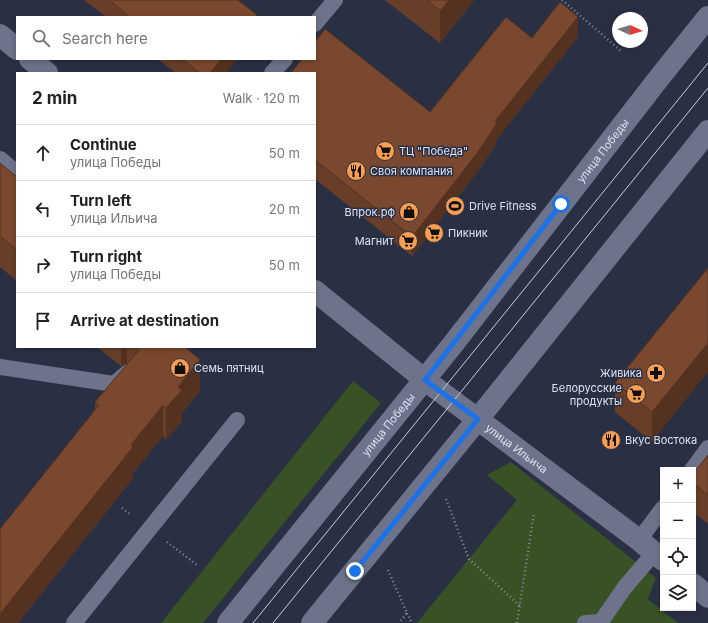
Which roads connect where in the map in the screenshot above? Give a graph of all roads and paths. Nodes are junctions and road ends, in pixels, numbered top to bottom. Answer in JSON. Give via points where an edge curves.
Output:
{"nodes":[{"id":1,"x":335,"y":0,"type":"edge"},
{"id":2,"x":562,"y":0,"type":"edge"},
{"id":3,"x":708,"y":17,"type":"edge"},
{"id":4,"x":316,"y":23,"type":"edge"},
{"id":5,"x":0,"y":35,"type":"edge"},
{"id":6,"x":16,"y":48,"type":"edge"},
{"id":7,"x":621,"y":50,"type":"dead end"},
{"id":8,"x":31,"y":60,"type":"edge"},
{"id":9,"x":283,"y":60,"type":"edge"},
{"id":10,"x":46,"y":72,"type":"edge"},
{"id":11,"x":273,"y":72,"type":"edge"},
{"id":12,"x":708,"y":131,"type":"edge"},
{"id":13,"x":0,"y":159,"type":"edge"},
{"id":14,"x":16,"y":172,"type":"edge"},
{"id":15,"x":316,"y":292,"type":"edge"},
{"id":16,"x":0,"y":367,"type":"edge"},
{"id":17,"x":128,"y":372,"type":"edge"},
{"id":18,"x":425,"y":380,"type":"junction"},
{"id":19,"x":478,"y":419,"type":"junction"},
{"id":20,"x":237,"y":420,"type":"dead end"},
{"id":21,"x":708,"y":448,"type":"edge"},
{"id":22,"x":694,"y":467,"type":"edge"},
{"id":23,"x":446,"y":498,"type":"dead end"},
{"id":24,"x":534,"y":513,"type":"dead end"},
{"id":25,"x":660,"y":520,"type":"edge"},
{"id":26,"x":652,"y":551,"type":"edge"},
{"id":27,"x":388,"y":570,"type":"dead end"},
{"id":28,"x":696,"y":586,"type":"edge"},
{"id":29,"x":708,"y":596,"type":"edge"},
{"id":30,"x":520,"y":606,"type":"junction"},
{"id":31,"x":407,"y":613,"type":"junction"},
{"id":32,"x":74,"y":623,"type":"edge"},
{"id":33,"x":228,"y":623,"type":"edge"},
{"id":34,"x":312,"y":623,"type":"edge"},
{"id":35,"x":399,"y":623,"type":"edge"},
{"id":36,"x":412,"y":623,"type":"edge"},
{"id":37,"x":517,"y":623,"type":"edge"},
{"id":38,"x":595,"y":623,"type":"edge"}],
"edges":[{"from":1,"to":4,"type":"lane"},
{"from":2,"to":7,"type":"path"},
{"from":3,"to":18,"type":"main road","name":"улица Победы"},
{"from":5,"to":6,"type":"main road"},
{"from":8,"to":10,"type":"main road"},
{"from":9,"to":11,"type":"lane"},
{"from":12,"to":19,"type":"main road"},
{"from":13,"to":14,"type":"lane"},
{"from":15,"to":18,"type":"main road","name":"улица Ильича"},
{"from":16,"to":17,"type":"lane","via":[[114,384]]},
{"from":18,"to":19,"type":"main road","name":"улица Ильича"},
{"from":18,"to":33,"type":"main road","name":"улица Победы"},
{"from":19,"to":26,"type":"main road","name":"улица Ильича"},
{"from":19,"to":34,"type":"main road"},
{"from":20,"to":32,"type":"lane"},
{"from":21,"to":22,"type":"lane"},
{"from":23,"to":30,"type":"path","via":[[469,559]]},
{"from":24,"to":30,"type":"path"},
{"from":25,"to":26,"type":"lane"},
{"from":26,"to":38,"type":"lane"},
{"from":27,"to":31,"type":"path"},
{"from":28,"to":29,"type":"main road"},
{"from":30,"to":37,"type":"path"},
{"from":31,"to":35,"type":"path"},
{"from":31,"to":36,"type":"path"}]}
